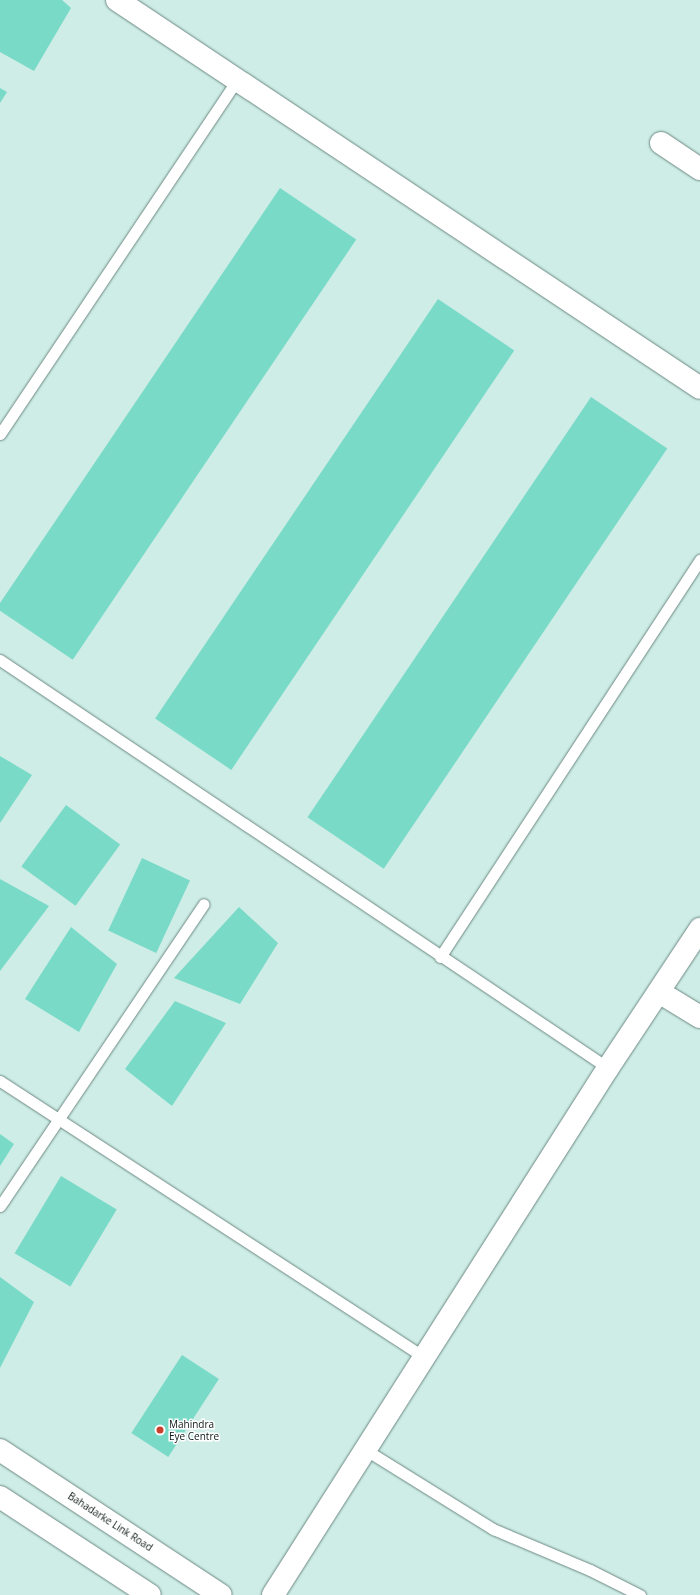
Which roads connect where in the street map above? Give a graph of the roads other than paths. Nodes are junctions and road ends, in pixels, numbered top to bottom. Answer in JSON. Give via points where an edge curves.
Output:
{"nodes":[{"id":1,"x":118,"y":0,"type":"edge"},
{"id":2,"x":237,"y":80,"type":"junction"},
{"id":3,"x":661,"y":143,"type":"dead end"},
{"id":4,"x":700,"y":169,"type":"edge"},
{"id":5,"x":700,"y":388,"type":"edge"},
{"id":6,"x":0,"y":434,"type":"edge"},
{"id":7,"x":700,"y":560,"type":"edge"},
{"id":8,"x":0,"y":660,"type":"edge"},
{"id":9,"x":204,"y":904,"type":"dead end"},
{"id":10,"x":700,"y":929,"type":"edge"},
{"id":11,"x":440,"y":957,"type":"junction"},
{"id":12,"x":659,"y":992,"type":"junction"},
{"id":13,"x":700,"y":1017,"type":"edge"},
{"id":14,"x":608,"y":1068,"type":"junction"},
{"id":15,"x":0,"y":1081,"type":"edge"},
{"id":16,"x":58,"y":1118,"type":"junction"},
{"id":17,"x":0,"y":1206,"type":"edge"},
{"id":18,"x":424,"y":1357,"type":"junction"},
{"id":19,"x":0,"y":1450,"type":"edge"},
{"id":20,"x":366,"y":1450,"type":"junction"},
{"id":21,"x":0,"y":1497,"type":"edge"},
{"id":22,"x":150,"y":1595,"type":"edge"},
{"id":23,"x":221,"y":1595,"type":"edge"},
{"id":24,"x":273,"y":1595,"type":"edge"},
{"id":25,"x":640,"y":1595,"type":"edge"}],
"edges":[{"from":1,"to":2,"type":"street"},
{"from":2,"to":5,"type":"street"},
{"from":2,"to":6,"type":"lane"},
{"from":3,"to":4,"type":"street"},
{"from":7,"to":11,"type":"lane"},
{"from":8,"to":11,"type":"lane"},
{"from":9,"to":16,"type":"lane"},
{"from":10,"to":12,"type":"street"},
{"from":11,"to":14,"type":"lane"},
{"from":12,"to":13,"type":"street"},
{"from":12,"to":14,"type":"street"},
{"from":14,"to":18,"type":"street"},
{"from":15,"to":16,"type":"lane"},
{"from":16,"to":17,"type":"lane"},
{"from":16,"to":18,"type":"lane"},
{"from":18,"to":20,"type":"street"},
{"from":19,"to":23,"type":"street","name":"Bahadarke Link Road"},
{"from":20,"to":24,"type":"street"},
{"from":20,"to":25,"type":"lane","via":[[493,1529],[590,1570]]},
{"from":21,"to":22,"type":"street"}]}
